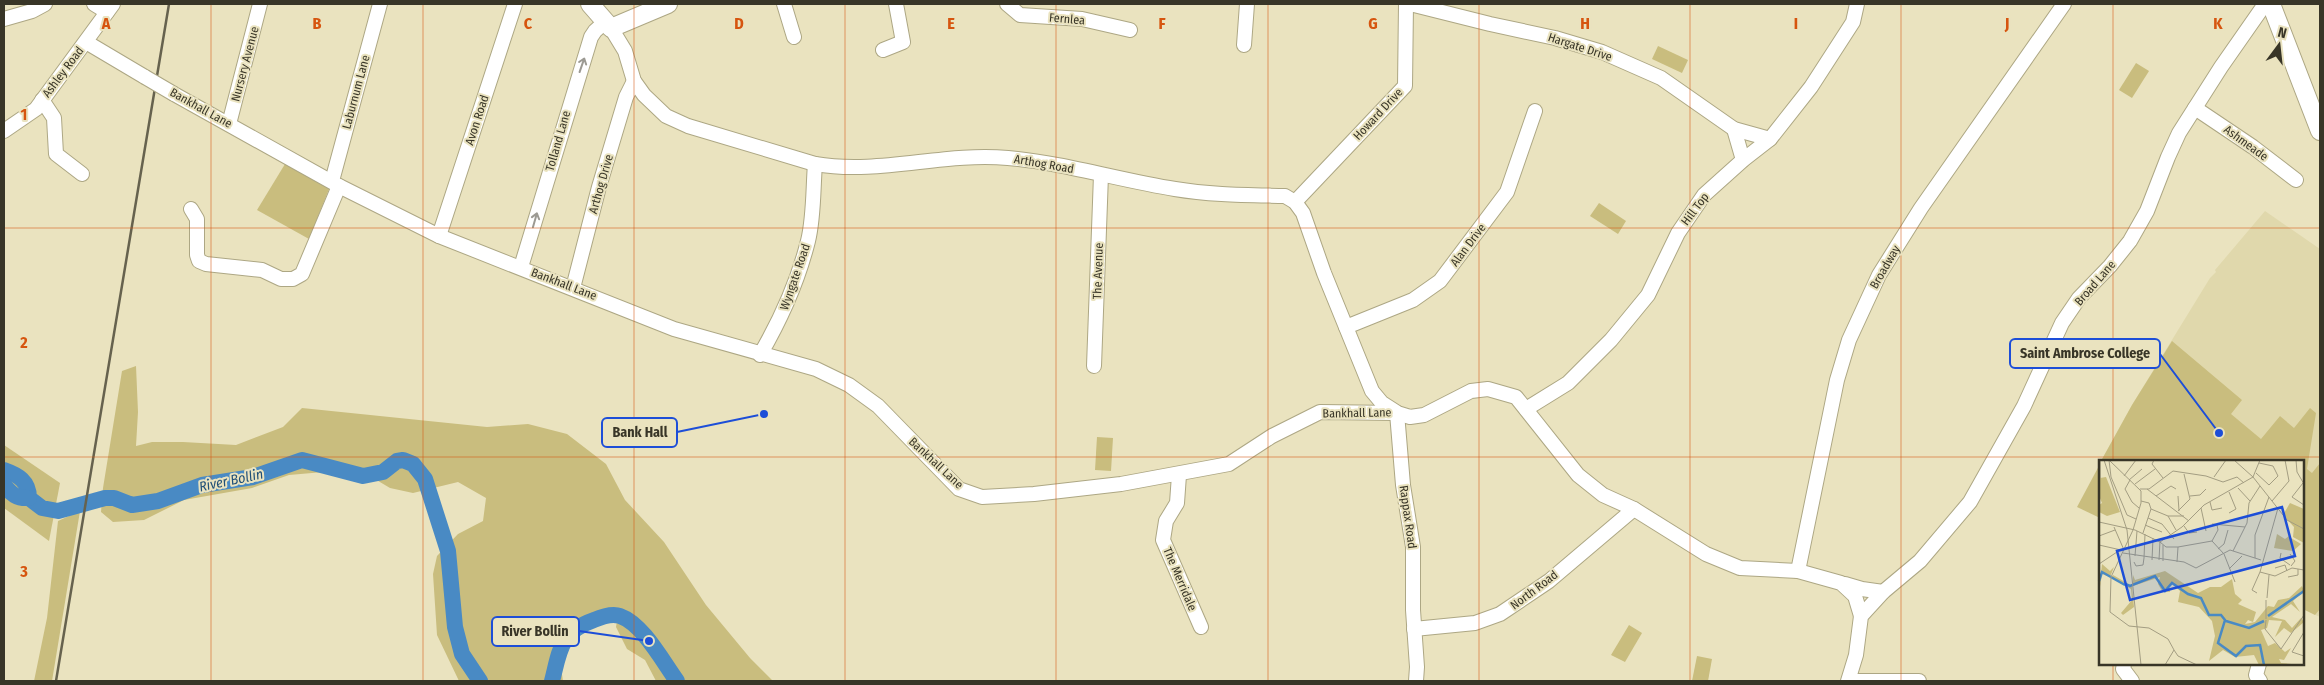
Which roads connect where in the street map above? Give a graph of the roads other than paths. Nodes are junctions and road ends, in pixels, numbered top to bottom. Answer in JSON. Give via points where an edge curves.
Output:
{"nodes":[{"id":1,"x":45,"y":4,"type":"edge"},
{"id":2,"x":94,"y":4,"type":"edge"},
{"id":3,"x":260,"y":4,"type":"edge"},
{"id":4,"x":380,"y":4,"type":"edge"},
{"id":5,"x":515,"y":4,"type":"edge"},
{"id":6,"x":590,"y":4,"type":"edge"},
{"id":7,"x":668,"y":4,"type":"edge"},
{"id":8,"x":784,"y":4,"type":"edge"},
{"id":9,"x":896,"y":4,"type":"edge"},
{"id":10,"x":1007,"y":4,"type":"edge"},
{"id":11,"x":1246,"y":4,"type":"edge"},
{"id":12,"x":1408,"y":4,"type":"edge"},
{"id":13,"x":1857,"y":4,"type":"edge"},
{"id":14,"x":2064,"y":4,"type":"edge"},
{"id":15,"x":2265,"y":4,"type":"edge"},
{"id":16,"x":2271,"y":4,"type":"edge"},
{"id":17,"x":110,"y":8,"type":"edge"},
{"id":18,"x":4,"y":19,"type":"edge"},
{"id":19,"x":608,"y":24,"type":"junction"},
{"id":20,"x":1130,"y":30,"type":"dead end"},
{"id":21,"x":794,"y":37,"type":"dead end"},
{"id":22,"x":86,"y":42,"type":"junction"},
{"id":23,"x":1244,"y":45,"type":"dead end"},
{"id":24,"x":883,"y":50,"type":"dead end"},
{"id":25,"x":634,"y":81,"type":"junction"},
{"id":26,"x":42,"y":100,"type":"junction"},
{"id":27,"x":2195,"y":108,"type":"junction"},
{"id":28,"x":1535,"y":111,"type":"dead end"},
{"id":29,"x":229,"y":124,"type":"junction"},
{"id":30,"x":1734,"y":129,"type":"junction"},
{"id":31,"x":4,"y":131,"type":"edge"},
{"id":32,"x":2320,"y":131,"type":"edge"},
{"id":33,"x":1770,"y":139,"type":"junction"},
{"id":34,"x":1743,"y":160,"type":"junction"},
{"id":35,"x":815,"y":164,"type":"junction"},
{"id":36,"x":78,"y":168,"type":"dead end"},
{"id":37,"x":1101,"y":175,"type":"junction"},
{"id":38,"x":2296,"y":180,"type":"dead end"},
{"id":39,"x":335,"y":184,"type":"junction"},
{"id":40,"x":1295,"y":202,"type":"junction"},
{"id":41,"x":191,"y":209,"type":"dead end"},
{"id":42,"x":439,"y":236,"type":"junction"},
{"id":43,"x":521,"y":267,"type":"junction"},
{"id":44,"x":573,"y":288,"type":"junction"},
{"id":45,"x":1346,"y":326,"type":"junction"},
{"id":46,"x":760,"y":354,"type":"junction"},
{"id":47,"x":1094,"y":366,"type":"dead end"},
{"id":48,"x":1526,"y":409,"type":"junction"},
{"id":49,"x":1397,"y":413,"type":"junction"},
{"id":50,"x":1179,"y":475,"type":"junction"},
{"id":51,"x":1634,"y":509,"type":"junction"},
{"id":52,"x":1798,"y":571,"type":"junction"},
{"id":53,"x":1841,"y":583,"type":"junction"},
{"id":54,"x":1883,"y":592,"type":"junction"},
{"id":55,"x":1861,"y":616,"type":"junction"},
{"id":56,"x":1201,"y":627,"type":"dead end"},
{"id":57,"x":1414,"y":629,"type":"junction"},
{"id":58,"x":2124,"y":665,"type":"edge"},
{"id":59,"x":2259,"y":665,"type":"edge"},
{"id":60,"x":1416,"y":681,"type":"edge"},
{"id":61,"x":1849,"y":681,"type":"edge"},
{"id":62,"x":1919,"y":681,"type":"edge"},
{"id":63,"x":2132,"y":681,"type":"edge"},
{"id":64,"x":2260,"y":681,"type":"edge"}],
"edges":[{"from":1,"to":18,"type":"street"},
{"from":2,"to":17,"type":"street"},
{"from":3,"to":29,"type":"street","name":"Nursery Avenue"},
{"from":4,"to":39,"type":"street","name":"Laburnum Lane"},
{"from":5,"to":42,"type":"street","name":"Avon Road"},
{"from":6,"to":19,"type":"main road"},
{"from":7,"to":19,"type":"main road"},
{"from":8,"to":21,"type":"street"},
{"from":9,"to":24,"type":"street","via":[[903,42]]},
{"from":10,"to":20,"type":"street","name":"Fernlea","via":[[1020,15],[1082,20]]},
{"from":11,"to":23,"type":"street"},
{"from":12,"to":30,"type":"street","name":"Hargate Drive","via":[[1602,52],[1661,78]]},
{"from":12,"to":40,"type":"street","name":"Howard Drive","via":[[1406,86]]},
{"from":13,"to":33,"type":"street","name":"Hill Top","via":[[1853,22],[1811,87]]},
{"from":14,"to":52,"type":"street","name":"Broadway","via":[[1921,208],[1879,275],[1849,340],[1837,380]]},
{"from":15,"to":27,"type":"street","name":"Broad Lane"},
{"from":16,"to":32,"type":"main road"},
{"from":17,"to":22,"type":"street","name":"Ashley Road"},
{"from":19,"to":25,"type":"street","name":"Arthog Road","via":[[624,51]]},
{"from":43,"to":19,"type":"street","name":"Tolland Lane","one_way":true,"via":[[591,37]]},
{"from":22,"to":26,"type":"street","name":"Ashley Road"},
{"from":22,"to":29,"type":"street","name":"Bankhall Lane","bridge":true},
{"from":25,"to":35,"type":"street","name":"Arthog Road","via":[[656,108],[676,121]]},
{"from":25,"to":44,"type":"street","name":"Arthog Drive","via":[[626,97],[602,178]]},
{"from":26,"to":31,"type":"street","name":"Ashley Road","via":[[36,109]]},
{"from":26,"to":36,"type":"street","via":[[54,118],[56,154]]},
{"from":27,"to":38,"type":"street","name":"Ashmeade"},
{"from":27,"to":54,"type":"street","name":"Broad Lane","via":[[2168,157],[2147,212],[2125,247],[2079,298],[2062,323],[2024,406],[1970,502],[1920,561]]},
{"from":28,"to":45,"type":"street","name":"Alan Drive","via":[[1507,192],[1440,281],[1413,300]]},
{"from":29,"to":39,"type":"street","name":"Bankhall Lane"},
{"from":30,"to":33,"type":"street","name":"Hargate Drive"},
{"from":30,"to":34,"type":"street"},
{"from":33,"to":34,"type":"street","name":"Hill Top"},
{"from":34,"to":48,"type":"street","name":"Hill Top","via":[[1704,195],[1678,232],[1648,295],[1611,340],[1568,383]]},
{"from":35,"to":37,"type":"street","name":"Arthog Road","via":[[878,167],[990,157]]},
{"from":35,"to":46,"type":"street","name":"Wyngate Road","via":[[808,239],[779,322]]},
{"from":37,"to":40,"type":"street","name":"Arthog Road","via":[[1177,190],[1285,196]]},
{"from":37,"to":47,"type":"street","name":"The Avenue"},
{"from":39,"to":41,"type":"street","name":"Laburnum Lane","via":[[302,274],[293,279],[281,279],[262,270],[199,261],[196,255],[197,218]]},
{"from":39,"to":42,"type":"street","name":"Bankhall Lane"},
{"from":40,"to":45,"type":"street","via":[[1303,213]]},
{"from":42,"to":43,"type":"street","name":"Bankhall Lane"},
{"from":43,"to":44,"type":"street","name":"Bankhall Lane"},
{"from":44,"to":46,"type":"street","name":"Bankhall Lane","via":[[674,329]]},
{"from":45,"to":49,"type":"street","via":[[1372,391]]},
{"from":46,"to":50,"type":"street","name":"Bankhall Lane","via":[[816,369],[849,385],[878,406],[959,489],[982,497],[1061,491]]},
{"from":48,"to":49,"type":"street","name":"Bankhall Lane","via":[[1516,397],[1488,389],[1471,391],[1424,415],[1410,417]]},
{"from":48,"to":51,"type":"street","name":"Bankhall Lane","via":[[1578,475],[1603,495]]},
{"from":49,"to":50,"type":"street","name":"Bankhall Lane","via":[[1320,412],[1272,436],[1229,464]]},
{"from":49,"to":57,"type":"street","name":"Rappax Road","via":[[1403,485],[1413,547]]},
{"from":50,"to":56,"type":"street","name":"The Merridale","via":[[1177,503],[1166,521],[1163,540]]},
{"from":51,"to":52,"type":"street","name":"Bankhall Lane","via":[[1706,554],[1740,568]]},
{"from":51,"to":57,"type":"street","name":"North Road","via":[[1549,581],[1500,614],[1475,623]]},
{"from":52,"to":53,"type":"street","name":"Bankhall Lane"},
{"from":53,"to":54,"type":"street","name":"Bankhall Lane"},
{"from":53,"to":55,"type":"street","via":[[1855,596]]},
{"from":54,"to":55,"type":"street","name":"Broad Lane"},
{"from":55,"to":61,"type":"street"},
{"from":57,"to":60,"type":"street","name":"Rappax Road"},
{"from":58,"to":63,"type":"street","via":[[2123,669]]},
{"from":59,"to":64,"type":"street","via":[[2256,675]]},
{"from":61,"to":62,"type":"street"}]}
